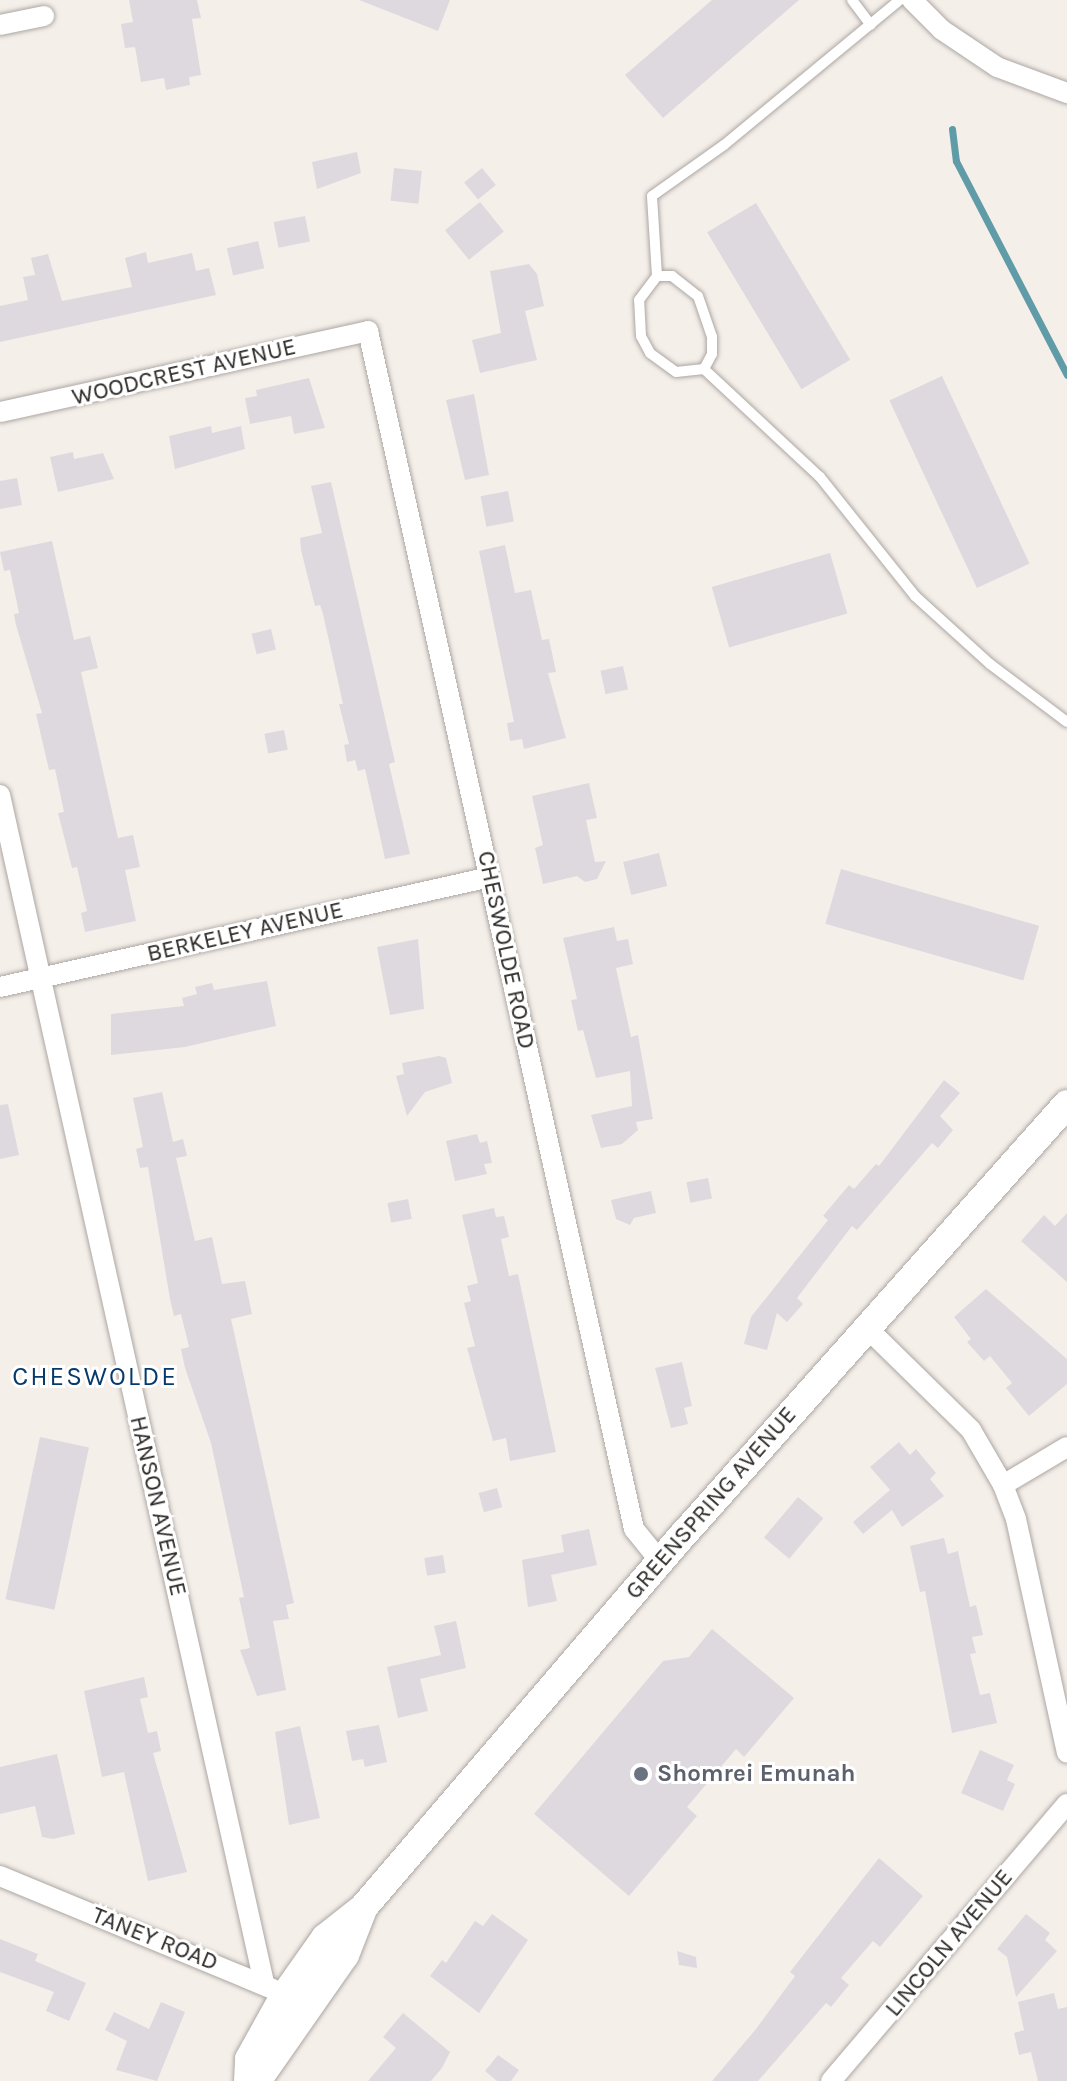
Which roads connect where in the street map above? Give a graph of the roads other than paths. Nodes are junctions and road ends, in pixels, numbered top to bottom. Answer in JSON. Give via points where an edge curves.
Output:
{"nodes":[{"id":1,"x":852,"y":0,"type":"edge"},
{"id":2,"x":900,"y":0,"type":"edge"},
{"id":3,"x":912,"y":0,"type":"edge"},
{"id":4,"x":44,"y":16,"type":"dead end"},
{"id":5,"x":0,"y":25,"type":"edge"},
{"id":6,"x":871,"y":25,"type":"junction"},
{"id":7,"x":1067,"y":93,"type":"edge"},
{"id":8,"x":657,"y":276,"type":"junction"},
{"id":9,"x":368,"y":331,"type":"joint"},
{"id":10,"x":704,"y":369,"type":"junction"},
{"id":11,"x":0,"y":412,"type":"edge"},
{"id":12,"x":1067,"y":722,"type":"edge"},
{"id":13,"x":0,"y":795,"type":"edge"},
{"id":14,"x":490,"y":877,"type":"junction"},
{"id":15,"x":41,"y":978,"type":"junction"},
{"id":16,"x":0,"y":987,"type":"edge"},
{"id":17,"x":1067,"y":1104,"type":"edge"},
{"id":18,"x":866,"y":1327,"type":"junction"},
{"id":19,"x":1067,"y":1447,"type":"edge"},
{"id":20,"x":1003,"y":1485,"type":"junction"},
{"id":21,"x":660,"y":1561,"type":"junction"},
{"id":22,"x":1067,"y":1753,"type":"edge"},
{"id":23,"x":1067,"y":1804,"type":"edge"},
{"id":24,"x":0,"y":1876,"type":"edge"},
{"id":25,"x":285,"y":1997,"type":"junction"},
{"id":26,"x":248,"y":2081,"type":"edge"},
{"id":27,"x":257,"y":2081,"type":"edge"},
{"id":28,"x":831,"y":2081,"type":"edge"}],
"edges":[{"from":1,"to":6,"type":"lane"},
{"from":2,"to":6,"type":"lane"},
{"from":3,"to":7,"type":"street","via":[[942,30],[997,67]]},
{"from":4,"to":5,"type":"street"},
{"from":6,"to":8,"type":"lane","via":[[652,196]]},
{"from":8,"to":10,"type":"lane","via":[[672,276],[698,296],[712,337],[712,354]]},
{"from":8,"to":10,"type":"lane","via":[[639,300],[641,336],[650,353],[676,372]]},
{"from":9,"to":11,"type":"street","name":"WOODCREST AVENUE"},
{"from":9,"to":14,"type":"street","name":"CHESWOLDE ROAD"},
{"from":10,"to":12,"type":"lane","via":[[820,477],[924,605]]},
{"from":13,"to":15,"type":"street","name":"HANSON AVENUE"},
{"from":14,"to":15,"type":"street","name":"BERKELEY AVENUE"},
{"from":14,"to":21,"type":"street","name":"CHESWOLDE ROAD","via":[[634,1529]]},
{"from":15,"to":16,"type":"street","name":"BERKELEY AVENUE"},
{"from":15,"to":25,"type":"street","name":"HANSON AVENUE"},
{"from":17,"to":18,"type":"main road","name":"GREENSPRING AVENUE"},
{"from":18,"to":20,"type":"street","via":[[961,1419]]},
{"from":18,"to":21,"type":"main road","name":"GREENSPRING AVENUE"},
{"from":19,"to":20,"type":"street"},
{"from":20,"to":22,"type":"street","via":[[1016,1519]]},
{"from":21,"to":25,"type":"main road","name":"GREENSPRING AVENUE","via":[[363,1908],[345,1955]]},
{"from":23,"to":28,"type":"street","name":"LINCOLN AVENUE"},
{"from":24,"to":25,"type":"street","name":"TANEY ROAD"},
{"from":25,"to":26,"type":"main road","name":"GREENSPRING AVENUE","via":[[249,2059]]},
{"from":25,"to":27,"type":"main road","name":"GREENSPRING AVENUE"}]}
